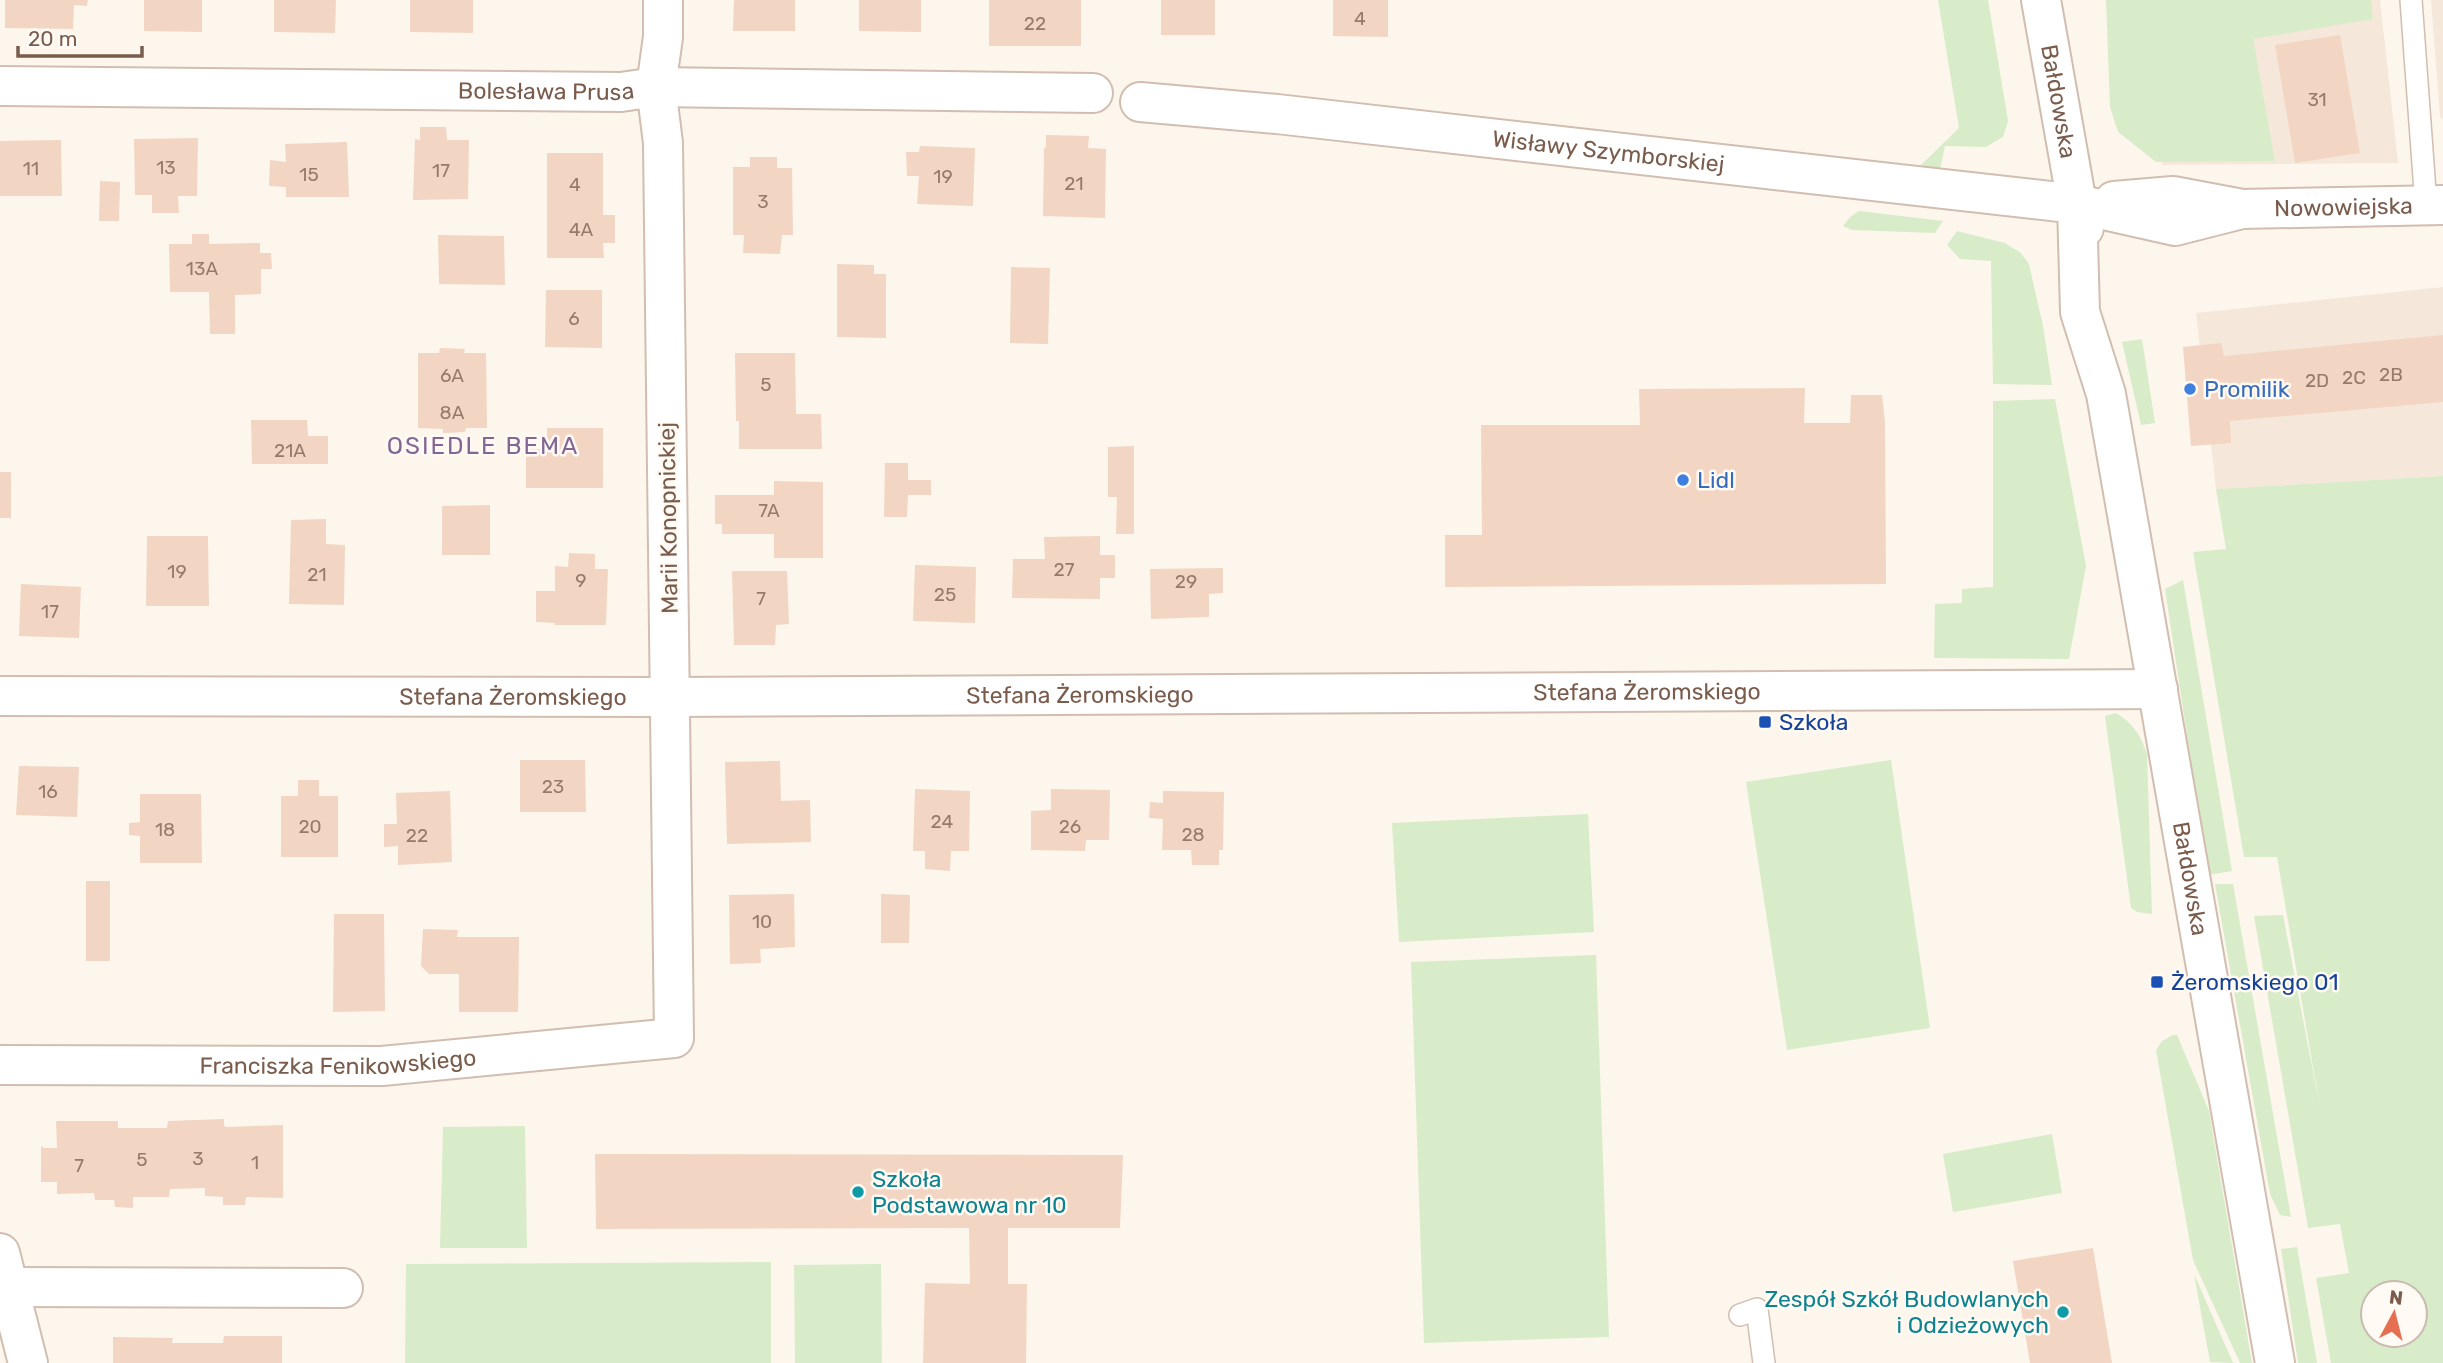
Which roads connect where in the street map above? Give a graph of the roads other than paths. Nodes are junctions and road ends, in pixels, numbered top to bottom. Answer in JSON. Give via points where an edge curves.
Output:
{"nodes":[{"id":1,"x":663,"y":0,"type":"edge"},
{"id":2,"x":2041,"y":0,"type":"edge"},
{"id":3,"x":2411,"y":0,"type":"edge"},
{"id":4,"x":0,"y":86,"type":"edge"},
{"id":5,"x":656,"y":87,"type":"junction"},
{"id":6,"x":1093,"y":93,"type":"dead end"},
{"id":7,"x":1140,"y":102,"type":"dead end"},
{"id":8,"x":2077,"y":204,"type":"junction"},
{"id":9,"x":2435,"y":205,"type":"edge"},
{"id":10,"x":2158,"y":690,"type":"junction"},
{"id":11,"x":0,"y":696,"type":"edge"},
{"id":12,"x":671,"y":697,"type":"junction"},
{"id":13,"x":674,"y":1038,"type":"joint"},
{"id":14,"x":0,"y":1065,"type":"edge"},
{"id":15,"x":4,"y":1270,"type":"edge"},
{"id":16,"x":342,"y":1288,"type":"dead end"},
{"id":17,"x":1741,"y":1315,"type":"dead end"},
{"id":18,"x":28,"y":1363,"type":"edge"},
{"id":19,"x":1764,"y":1363,"type":"edge"},
{"id":20,"x":2275,"y":1363,"type":"edge"}],
"edges":[{"from":1,"to":5,"type":"street","name":"Marii Konopnickiej"},
{"from":2,"to":8,"type":"street","name":"Bałdowska"},
{"from":3,"to":9,"type":"lane"},
{"from":4,"to":5,"type":"street","name":"Bolesława Prusa","via":[[621,92]]},
{"from":5,"to":6,"type":"street","name":"Bolesława Prusa"},
{"from":5,"to":12,"type":"street","name":"Marii Konopnickiej","via":[[663,143]]},
{"from":7,"to":8,"type":"street","name":"Wisławy Szymborskiej"},
{"from":8,"to":9,"type":"street","name":"Nowowiejska","via":[[2173,196],[2242,209]]},
{"from":8,"to":10,"type":"street","name":"Bałdowska","via":[[2105,309],[2106,394]]},
{"from":10,"to":12,"type":"street","name":"Stefana Żeromskiego"},
{"from":10,"to":20,"type":"street","name":"Bałdowska"},
{"from":11,"to":12,"type":"street","name":"Stefana Żeromskiego"},
{"from":12,"to":13,"type":"street","name":"Marii Konopnickiej"},
{"from":13,"to":14,"type":"street","name":"Franciszka Fenikowskiego","via":[[382,1066]]},
{"from":15,"to":16,"type":"street"},
{"from":15,"to":18,"type":"street"},
{"from":17,"to":19,"type":"lane","via":[[1757,1309]]}]}
